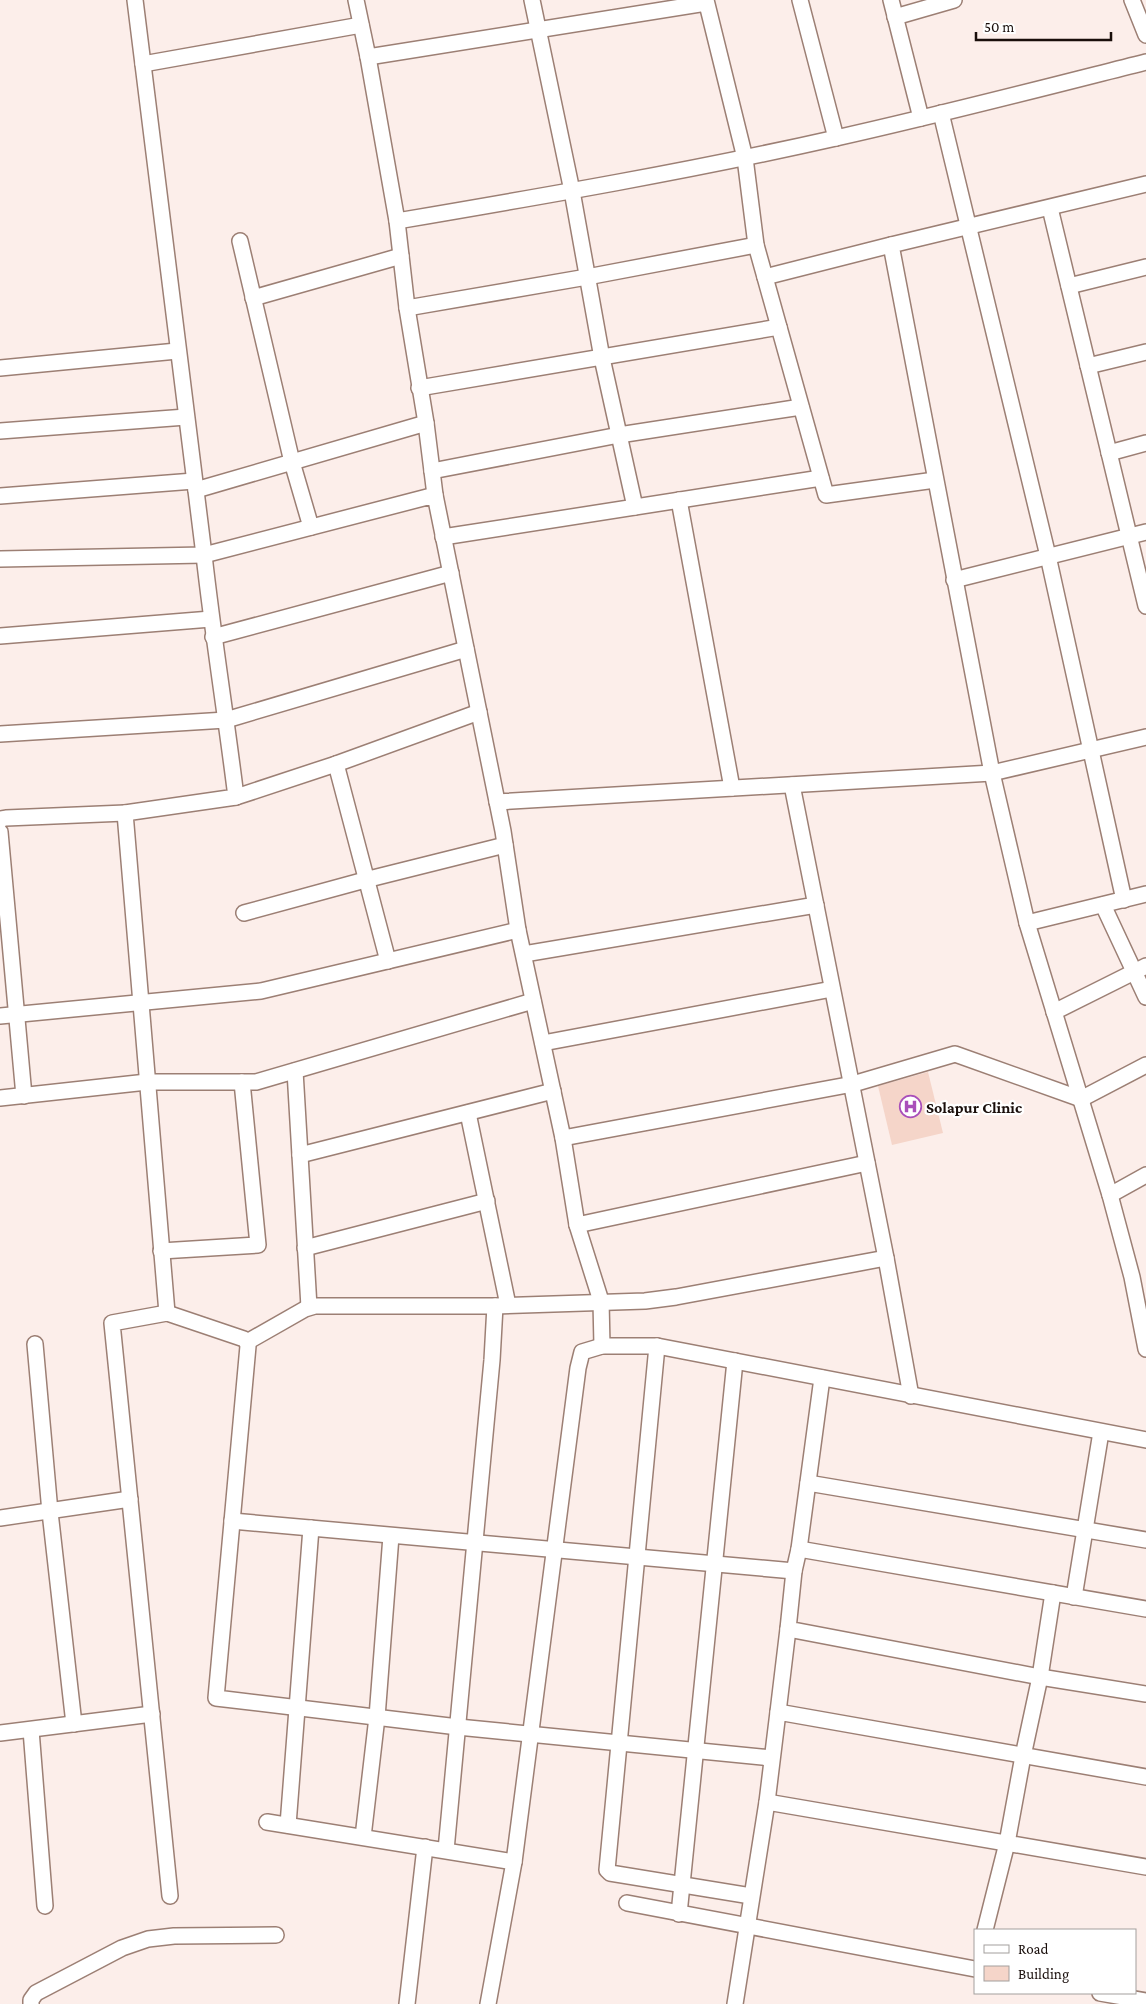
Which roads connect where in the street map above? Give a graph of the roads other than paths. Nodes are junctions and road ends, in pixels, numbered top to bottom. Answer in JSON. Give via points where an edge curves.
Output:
{"nodes":[{"id":1,"x":135,"y":0,"type":"edge"},
{"id":2,"x":356,"y":0,"type":"edge"},
{"id":3,"x":532,"y":0,"type":"edge"},
{"id":4,"x":800,"y":0,"type":"edge"},
{"id":5,"x":891,"y":0,"type":"edge"},
{"id":6,"x":954,"y":0,"type":"edge"},
{"id":7,"x":1132,"y":0,"type":"edge"},
{"id":8,"x":706,"y":1,"type":"edge"},
{"id":9,"x":895,"y":17,"type":"junction"},
{"id":10,"x":361,"y":25,"type":"junction"},
{"id":11,"x":538,"y":29,"type":"junction"},
{"id":12,"x":1146,"y":36,"type":"edge"},
{"id":13,"x":368,"y":57,"type":"junction"},
{"id":14,"x":1146,"y":62,"type":"edge"},
{"id":15,"x":143,"y":64,"type":"junction"},
{"id":16,"x":941,"y":112,"type":"junction"},
{"id":17,"x":921,"y":118,"type":"junction"},
{"id":18,"x":836,"y":138,"type":"junction"},
{"id":19,"x":745,"y":158,"type":"junction"},
{"id":20,"x":1146,"y":184,"type":"edge"},
{"id":21,"x":572,"y":191,"type":"junction"},
{"id":22,"x":1050,"y":208,"type":"junction"},
{"id":23,"x":397,"y":222,"type":"junction"},
{"id":24,"x":968,"y":227,"type":"junction"},
{"id":25,"x":240,"y":241,"type":"dead end"},
{"id":26,"x":756,"y":245,"type":"junction"},
{"id":27,"x":891,"y":245,"type":"junction"},
{"id":28,"x":401,"y":256,"type":"junction"},
{"id":29,"x":1146,"y":267,"type":"edge"},
{"id":30,"x":587,"y":277,"type":"junction"},
{"id":31,"x":765,"y":277,"type":"junction"},
{"id":32,"x":1069,"y":286,"type":"junction"},
{"id":33,"x":254,"y":298,"type":"junction"},
{"id":34,"x":407,"y":308,"type":"junction"},
{"id":35,"x":779,"y":327,"type":"junction"},
{"id":36,"x":178,"y":351,"type":"junction"},
{"id":37,"x":1146,"y":352,"type":"edge"},
{"id":38,"x":602,"y":358,"type":"junction"},
{"id":39,"x":1088,"y":366,"type":"junction"},
{"id":40,"x":0,"y":368,"type":"edge"},
{"id":41,"x":419,"y":388,"type":"junction"},
{"id":42,"x":801,"y":407,"type":"junction"},
{"id":43,"x":186,"y":417,"type":"junction"},
{"id":44,"x":426,"y":423,"type":"junction"},
{"id":45,"x":0,"y":431,"type":"edge"},
{"id":46,"x":619,"y":435,"type":"junction"},
{"id":47,"x":1146,"y":443,"type":"edge"},
{"id":48,"x":1109,"y":453,"type":"junction"},
{"id":49,"x":292,"y":462,"type":"junction"},
{"id":50,"x":432,"y":472,"type":"junction"},
{"id":51,"x":821,"y":478,"type":"junction"},
{"id":52,"x":935,"y":480,"type":"junction"},
{"id":53,"x":195,"y":485,"type":"junction"},
{"id":54,"x":435,"y":495,"type":"junction"},
{"id":55,"x":0,"y":496,"type":"edge"},
{"id":56,"x":679,"y":500,"type":"junction"},
{"id":57,"x":635,"y":507,"type":"junction"},
{"id":58,"x":311,"y":527,"type":"junction"},
{"id":59,"x":1146,"y":532,"type":"edge"},
{"id":60,"x":1130,"y":536,"type":"junction"},
{"id":61,"x":443,"y":537,"type":"junction"},
{"id":62,"x":204,"y":555,"type":"junction"},
{"id":63,"x":1048,"y":556,"type":"junction"},
{"id":64,"x":0,"y":559,"type":"edge"},
{"id":65,"x":450,"y":573,"type":"junction"},
{"id":66,"x":954,"y":580,"type":"junction"},
{"id":67,"x":1146,"y":606,"type":"edge"},
{"id":68,"x":211,"y":620,"type":"junction"},
{"id":69,"x":0,"y":636,"type":"edge"},
{"id":70,"x":213,"y":637,"type":"junction"},
{"id":71,"x":466,"y":649,"type":"junction"},
{"id":72,"x":479,"y":712,"type":"junction"},
{"id":73,"x":226,"y":720,"type":"junction"},
{"id":74,"x":0,"y":734,"type":"edge"},
{"id":75,"x":1146,"y":738,"type":"edge"},
{"id":76,"x":1091,"y":750,"type":"junction"},
{"id":77,"x":336,"y":764,"type":"junction"},
{"id":78,"x":992,"y":773,"type":"junction"},
{"id":79,"x":792,"y":785,"type":"junction"},
{"id":80,"x":732,"y":788,"type":"junction"},
{"id":81,"x":236,"y":798,"type":"junction"},
{"id":82,"x":497,"y":802,"type":"junction"},
{"id":83,"x":125,"y":812,"type":"junction"},
{"id":84,"x":0,"y":814,"type":"edge"},
{"id":85,"x":0,"y":820,"type":"edge"},
{"id":86,"x":0,"y":832,"type":"edge"},
{"id":87,"x":505,"y":845,"type":"junction"},
{"id":88,"x":365,"y":880,"type":"junction"},
{"id":89,"x":1146,"y":894,"type":"edge"},
{"id":90,"x":1124,"y":900,"type":"junction"},
{"id":91,"x":1103,"y":905,"type":"junction"},
{"id":92,"x":816,"y":906,"type":"junction"},
{"id":93,"x":244,"y":913,"type":"dead end"},
{"id":94,"x":1028,"y":923,"type":"junction"},
{"id":95,"x":518,"y":930,"type":"junction"},
{"id":96,"x":524,"y":954,"type":"junction"},
{"id":97,"x":388,"y":961,"type":"junction"},
{"id":98,"x":1140,"y":969,"type":"edge"},
{"id":99,"x":832,"y":989,"type":"junction"},
{"id":100,"x":1146,"y":997,"type":"edge"},
{"id":101,"x":533,"y":1001,"type":"junction"},
{"id":102,"x":141,"y":1004,"type":"junction"},
{"id":103,"x":1054,"y":1012,"type":"junction"},
{"id":104,"x":16,"y":1014,"type":"junction"},
{"id":105,"x":0,"y":1016,"type":"edge"},
{"id":106,"x":543,"y":1043,"type":"junction"},
{"id":107,"x":1146,"y":1065,"type":"edge"},
{"id":108,"x":295,"y":1071,"type":"junction"},
{"id":109,"x":147,"y":1082,"type":"junction"},
{"id":110,"x":242,"y":1082,"type":"junction"},
{"id":111,"x":852,"y":1084,"type":"junction"},
{"id":112,"x":554,"y":1091,"type":"junction"},
{"id":113,"x":24,"y":1096,"type":"junction"},
{"id":114,"x":0,"y":1098,"type":"edge"},
{"id":115,"x":1081,"y":1099,"type":"junction"},
{"id":116,"x":468,"y":1113,"type":"junction"},
{"id":117,"x":563,"y":1138,"type":"junction"},
{"id":118,"x":300,"y":1155,"type":"junction"},
{"id":119,"x":867,"y":1163,"type":"junction"},
{"id":120,"x":1146,"y":1175,"type":"edge"},
{"id":121,"x":1110,"y":1195,"type":"junction"},
{"id":122,"x":487,"y":1201,"type":"junction"},
{"id":123,"x":577,"y":1225,"type":"junction"},
{"id":124,"x":305,"y":1248,"type":"junction"},
{"id":125,"x":161,"y":1251,"type":"junction"},
{"id":126,"x":886,"y":1258,"type":"junction"},
{"id":127,"x":1139,"y":1277,"type":"edge"},
{"id":128,"x":601,"y":1301,"type":"junction"},
{"id":129,"x":501,"y":1305,"type":"junction"},
{"id":130,"x":309,"y":1307,"type":"junction"},
{"id":131,"x":166,"y":1313,"type":"junction"},
{"id":132,"x":247,"y":1342,"type":"junction"},
{"id":133,"x":35,"y":1344,"type":"dead end"},
{"id":134,"x":602,"y":1346,"type":"junction"},
{"id":135,"x":657,"y":1346,"type":"junction"},
{"id":136,"x":1146,"y":1349,"type":"edge"},
{"id":137,"x":735,"y":1361,"type":"junction"},
{"id":138,"x":822,"y":1378,"type":"junction"},
{"id":139,"x":911,"y":1396,"type":"junction"},
{"id":140,"x":1100,"y":1432,"type":"junction"},
{"id":141,"x":1146,"y":1440,"type":"edge"},
{"id":142,"x":808,"y":1483,"type":"junction"},
{"id":143,"x":130,"y":1499,"type":"junction"},
{"id":144,"x":50,"y":1512,"type":"junction"},
{"id":145,"x":0,"y":1518,"type":"edge"},
{"id":146,"x":232,"y":1521,"type":"junction"},
{"id":147,"x":311,"y":1528,"type":"junction"},
{"id":148,"x":1084,"y":1528,"type":"junction"},
{"id":149,"x":391,"y":1536,"type":"junction"},
{"id":150,"x":1146,"y":1540,"type":"edge"},
{"id":151,"x":475,"y":1544,"type":"junction"},
{"id":152,"x":799,"y":1549,"type":"junction"},
{"id":153,"x":553,"y":1550,"type":"junction"},
{"id":154,"x":636,"y":1556,"type":"junction"},
{"id":155,"x":713,"y":1563,"type":"junction"},
{"id":156,"x":794,"y":1571,"type":"junction"},
{"id":157,"x":1054,"y":1593,"type":"junction"},
{"id":158,"x":1074,"y":1597,"type":"junction"},
{"id":159,"x":1146,"y":1609,"type":"edge"},
{"id":160,"x":788,"y":1629,"type":"junction"},
{"id":161,"x":1040,"y":1676,"type":"junction"},
{"id":162,"x":1146,"y":1694,"type":"edge"},
{"id":163,"x":296,"y":1707,"type":"junction"},
{"id":164,"x":778,"y":1712,"type":"junction"},
{"id":165,"x":152,"y":1714,"type":"junction"},
{"id":166,"x":377,"y":1717,"type":"junction"},
{"id":167,"x":74,"y":1724,"type":"junction"},
{"id":168,"x":458,"y":1727,"type":"junction"},
{"id":169,"x":31,"y":1730,"type":"junction"},
{"id":170,"x":0,"y":1733,"type":"edge"},
{"id":171,"x":531,"y":1733,"type":"junction"},
{"id":172,"x":619,"y":1742,"type":"junction"},
{"id":173,"x":694,"y":1750,"type":"junction"},
{"id":174,"x":1023,"y":1756,"type":"junction"},
{"id":175,"x":771,"y":1758,"type":"junction"},
{"id":176,"x":1146,"y":1777,"type":"edge"},
{"id":177,"x":767,"y":1802,"type":"junction"},
{"id":178,"x":267,"y":1822,"type":"dead end"},
{"id":179,"x":288,"y":1825,"type":"junction"},
{"id":180,"x":363,"y":1837,"type":"junction"},
{"id":181,"x":1007,"y":1843,"type":"junction"},
{"id":182,"x":425,"y":1847,"type":"junction"},
{"id":183,"x":446,"y":1850,"type":"junction"},
{"id":184,"x":514,"y":1862,"type":"junction"},
{"id":185,"x":1146,"y":1867,"type":"edge"},
{"id":186,"x":682,"y":1884,"type":"junction"},
{"id":187,"x":170,"y":1896,"type":"dead end"},
{"id":188,"x":752,"y":1896,"type":"junction"},
{"id":189,"x":627,"y":1904,"type":"dead end"},
{"id":190,"x":45,"y":1906,"type":"dead end"},
{"id":191,"x":679,"y":1914,"type":"junction"},
{"id":192,"x":747,"y":1925,"type":"junction"},
{"id":193,"x":985,"y":1929,"type":"edge"},
{"id":194,"x":276,"y":1935,"type":"dead end"},
{"id":195,"x":974,"y":1969,"type":"edge"},
{"id":196,"x":1106,"y":1994,"type":"edge"},
{"id":197,"x":1146,"y":2001,"type":"edge"},
{"id":198,"x":31,"y":2004,"type":"edge"},
{"id":199,"x":407,"y":2004,"type":"edge"},
{"id":200,"x":488,"y":2004,"type":"edge"},
{"id":201,"x":735,"y":2004,"type":"edge"}],
"edges":[{"from":1,"to":15,"type":"street"},
{"from":2,"to":10,"type":"street"},
{"from":3,"to":11,"type":"street"},
{"from":4,"to":18,"type":"street"},
{"from":5,"to":9,"type":"street"},
{"from":6,"to":9,"type":"street"},
{"from":7,"to":12,"type":"street"},
{"from":8,"to":11,"type":"street"},
{"from":8,"to":19,"type":"street"},
{"from":9,"to":17,"type":"street"},
{"from":10,"to":13,"type":"street"},
{"from":10,"to":15,"type":"street"},
{"from":11,"to":13,"type":"street"},
{"from":11,"to":21,"type":"street"},
{"from":13,"to":23,"type":"street"},
{"from":14,"to":16,"type":"street"},
{"from":15,"to":36,"type":"street"},
{"from":16,"to":17,"type":"street"},
{"from":16,"to":24,"type":"street"},
{"from":17,"to":18,"type":"street"},
{"from":18,"to":19,"type":"street"},
{"from":19,"to":21,"type":"street"},
{"from":19,"to":26,"type":"street"},
{"from":20,"to":22,"type":"street"},
{"from":21,"to":23,"type":"street"},
{"from":21,"to":30,"type":"street"},
{"from":22,"to":24,"type":"street"},
{"from":22,"to":32,"type":"street"},
{"from":23,"to":28,"type":"street"},
{"from":24,"to":27,"type":"street"},
{"from":24,"to":63,"type":"street"},
{"from":25,"to":33,"type":"street"},
{"from":26,"to":30,"type":"street"},
{"from":26,"to":31,"type":"street"},
{"from":27,"to":31,"type":"street"},
{"from":27,"to":52,"type":"street"},
{"from":28,"to":33,"type":"street"},
{"from":28,"to":34,"type":"street"},
{"from":29,"to":32,"type":"street"},
{"from":30,"to":34,"type":"street"},
{"from":30,"to":38,"type":"street"},
{"from":31,"to":35,"type":"street"},
{"from":32,"to":39,"type":"street"},
{"from":33,"to":49,"type":"street"},
{"from":34,"to":41,"type":"street"},
{"from":35,"to":38,"type":"street"},
{"from":35,"to":42,"type":"street"},
{"from":36,"to":40,"type":"street"},
{"from":36,"to":43,"type":"street"},
{"from":37,"to":39,"type":"street"},
{"from":38,"to":41,"type":"street"},
{"from":38,"to":46,"type":"street"},
{"from":39,"to":48,"type":"street"},
{"from":41,"to":44,"type":"street"},
{"from":42,"to":46,"type":"street"},
{"from":42,"to":51,"type":"street"},
{"from":43,"to":45,"type":"street"},
{"from":43,"to":53,"type":"street"},
{"from":44,"to":49,"type":"street"},
{"from":44,"to":50,"type":"street"},
{"from":46,"to":50,"type":"street"},
{"from":46,"to":57,"type":"street"},
{"from":47,"to":48,"type":"street"},
{"from":48,"to":60,"type":"street"},
{"from":49,"to":53,"type":"street"},
{"from":49,"to":58,"type":"street"},
{"from":50,"to":54,"type":"street"},
{"from":51,"to":52,"type":"street","via":[[826,495]]},
{"from":51,"to":56,"type":"street"},
{"from":52,"to":66,"type":"street"},
{"from":53,"to":55,"type":"street"},
{"from":53,"to":62,"type":"street"},
{"from":54,"to":58,"type":"street"},
{"from":54,"to":61,"type":"street"},
{"from":56,"to":57,"type":"street"},
{"from":56,"to":80,"type":"street"},
{"from":57,"to":61,"type":"street"},
{"from":58,"to":62,"type":"street"},
{"from":59,"to":60,"type":"street"},
{"from":60,"to":63,"type":"street"},
{"from":60,"to":67,"type":"street"},
{"from":61,"to":65,"type":"street"},
{"from":62,"to":64,"type":"street"},
{"from":62,"to":68,"type":"street"},
{"from":63,"to":66,"type":"street"},
{"from":63,"to":76,"type":"street"},
{"from":65,"to":70,"type":"street"},
{"from":65,"to":71,"type":"street"},
{"from":66,"to":78,"type":"street"},
{"from":68,"to":69,"type":"street"},
{"from":68,"to":70,"type":"street"},
{"from":70,"to":73,"type":"street"},
{"from":71,"to":72,"type":"street"},
{"from":71,"to":73,"type":"street"},
{"from":72,"to":77,"type":"street"},
{"from":72,"to":82,"type":"street"},
{"from":73,"to":74,"type":"street"},
{"from":73,"to":81,"type":"street"},
{"from":75,"to":76,"type":"street"},
{"from":76,"to":78,"type":"street"},
{"from":76,"to":90,"type":"street"},
{"from":77,"to":81,"type":"street"},
{"from":77,"to":88,"type":"street"},
{"from":78,"to":79,"type":"street"},
{"from":78,"to":94,"type":"street"},
{"from":79,"to":80,"type":"street"},
{"from":79,"to":92,"type":"street"},
{"from":80,"to":82,"type":"street"},
{"from":81,"to":83,"type":"street"},
{"from":82,"to":87,"type":"street"},
{"from":83,"to":85,"type":"street"},
{"from":83,"to":102,"type":"street"},
{"from":84,"to":85,"type":"street"},
{"from":86,"to":104,"type":"street"},
{"from":87,"to":88,"type":"street"},
{"from":87,"to":95,"type":"street"},
{"from":88,"to":93,"type":"street"},
{"from":88,"to":97,"type":"street"},
{"from":89,"to":90,"type":"street"},
{"from":90,"to":91,"type":"street"},
{"from":91,"to":94,"type":"street"},
{"from":91,"to":98,"type":"street"},
{"from":92,"to":96,"type":"street"},
{"from":92,"to":99,"type":"street"},
{"from":94,"to":103,"type":"street"},
{"from":95,"to":96,"type":"street"},
{"from":95,"to":97,"type":"street"},
{"from":96,"to":101,"type":"street"},
{"from":97,"to":102,"type":"street","via":[[261,991]]},
{"from":98,"to":100,"type":"street"},
{"from":98,"to":103,"type":"street"},
{"from":99,"to":106,"type":"street"},
{"from":99,"to":111,"type":"street"},
{"from":101,"to":106,"type":"street"},
{"from":101,"to":108,"type":"street"},
{"from":102,"to":104,"type":"street"},
{"from":102,"to":109,"type":"street"},
{"from":103,"to":115,"type":"street"},
{"from":104,"to":105,"type":"street"},
{"from":104,"to":113,"type":"street"},
{"from":106,"to":112,"type":"street"},
{"from":107,"to":115,"type":"street"},
{"from":108,"to":110,"type":"street","via":[[256,1082]]},
{"from":108,"to":118,"type":"street"},
{"from":109,"to":110,"type":"street"},
{"from":109,"to":113,"type":"street"},
{"from":109,"to":125,"type":"street"},
{"from":110,"to":125,"type":"street","via":[[258,1245]]},
{"from":111,"to":115,"type":"street","via":[[955,1054]]},
{"from":111,"to":117,"type":"street"},
{"from":111,"to":119,"type":"street"},
{"from":112,"to":116,"type":"street"},
{"from":112,"to":117,"type":"street"},
{"from":113,"to":114,"type":"street"},
{"from":115,"to":121,"type":"street"},
{"from":116,"to":118,"type":"street"},
{"from":116,"to":122,"type":"street"},
{"from":117,"to":123,"type":"street"},
{"from":118,"to":124,"type":"street"},
{"from":119,"to":123,"type":"street"},
{"from":119,"to":126,"type":"street"},
{"from":120,"to":121,"type":"street"},
{"from":121,"to":127,"type":"street"},
{"from":122,"to":124,"type":"street"},
{"from":122,"to":129,"type":"street"},
{"from":123,"to":128,"type":"street"},
{"from":124,"to":130,"type":"street"},
{"from":125,"to":131,"type":"street"},
{"from":126,"to":128,"type":"street","via":[[676,1297]]},
{"from":126,"to":139,"type":"street"},
{"from":127,"to":136,"type":"street"},
{"from":128,"to":129,"type":"street"},
{"from":128,"to":134,"type":"street"},
{"from":129,"to":130,"type":"street"},
{"from":129,"to":151,"type":"street","via":[[492,1360]]},
{"from":130,"to":132,"type":"street"},
{"from":131,"to":132,"type":"street"},
{"from":131,"to":143,"type":"street","via":[[112,1323]]},
{"from":132,"to":146,"type":"street"},
{"from":133,"to":144,"type":"street"},
{"from":134,"to":135,"type":"street"},
{"from":134,"to":153,"type":"street","via":[[582,1352],[578,1368]]},
{"from":135,"to":137,"type":"street"},
{"from":135,"to":154,"type":"street"},
{"from":137,"to":138,"type":"street"},
{"from":137,"to":155,"type":"street"},
{"from":138,"to":139,"type":"street"},
{"from":138,"to":142,"type":"street"},
{"from":139,"to":140,"type":"street"},
{"from":140,"to":141,"type":"street"},
{"from":140,"to":148,"type":"street"},
{"from":142,"to":148,"type":"street"},
{"from":142,"to":152,"type":"street"},
{"from":143,"to":144,"type":"street"},
{"from":143,"to":165,"type":"street"},
{"from":144,"to":145,"type":"street"},
{"from":144,"to":167,"type":"street"},
{"from":146,"to":147,"type":"street"},
{"from":146,"to":163,"type":"street","via":[[216,1698]]},
{"from":147,"to":149,"type":"street"},
{"from":147,"to":163,"type":"street"},
{"from":148,"to":150,"type":"street"},
{"from":148,"to":158,"type":"street"},
{"from":149,"to":151,"type":"street"},
{"from":149,"to":166,"type":"street"},
{"from":151,"to":153,"type":"street"},
{"from":151,"to":168,"type":"street"},
{"from":152,"to":156,"type":"street"},
{"from":152,"to":157,"type":"street"},
{"from":153,"to":154,"type":"street"},
{"from":153,"to":171,"type":"street"},
{"from":154,"to":155,"type":"street"},
{"from":154,"to":172,"type":"street"},
{"from":155,"to":156,"type":"street"},
{"from":155,"to":173,"type":"street"},
{"from":156,"to":160,"type":"street"},
{"from":157,"to":158,"type":"street"},
{"from":157,"to":161,"type":"street"},
{"from":158,"to":159,"type":"street"},
{"from":160,"to":161,"type":"street"},
{"from":160,"to":164,"type":"street"},
{"from":161,"to":162,"type":"street"},
{"from":161,"to":174,"type":"street"},
{"from":163,"to":166,"type":"street"},
{"from":163,"to":179,"type":"street"},
{"from":164,"to":174,"type":"street"},
{"from":164,"to":175,"type":"street"},
{"from":165,"to":167,"type":"street"},
{"from":165,"to":187,"type":"street"},
{"from":166,"to":168,"type":"street"},
{"from":166,"to":180,"type":"street"},
{"from":167,"to":169,"type":"street"},
{"from":168,"to":171,"type":"street"},
{"from":168,"to":183,"type":"street"},
{"from":169,"to":170,"type":"street"},
{"from":169,"to":190,"type":"street"},
{"from":171,"to":172,"type":"street"},
{"from":171,"to":184,"type":"street"},
{"from":172,"to":173,"type":"street"},
{"from":172,"to":186,"type":"street","via":[[607,1870]]},
{"from":173,"to":175,"type":"street"},
{"from":173,"to":186,"type":"street"},
{"from":174,"to":176,"type":"street"},
{"from":174,"to":181,"type":"street"},
{"from":175,"to":177,"type":"street"},
{"from":177,"to":181,"type":"street"},
{"from":177,"to":188,"type":"street"},
{"from":178,"to":179,"type":"street"},
{"from":179,"to":180,"type":"street"},
{"from":180,"to":182,"type":"street"},
{"from":181,"to":185,"type":"street"},
{"from":181,"to":193,"type":"street"},
{"from":182,"to":183,"type":"street"},
{"from":182,"to":199,"type":"street"},
{"from":183,"to":184,"type":"street"},
{"from":184,"to":200,"type":"street"},
{"from":186,"to":188,"type":"street"},
{"from":186,"to":191,"type":"street"},
{"from":188,"to":192,"type":"street"},
{"from":189,"to":191,"type":"street"},
{"from":191,"to":192,"type":"street"},
{"from":192,"to":195,"type":"street"},
{"from":192,"to":201,"type":"street"},
{"from":194,"to":198,"type":"street","via":[[174,1936],[136,1943],[36,1993]]},
{"from":196,"to":197,"type":"street"}]}
